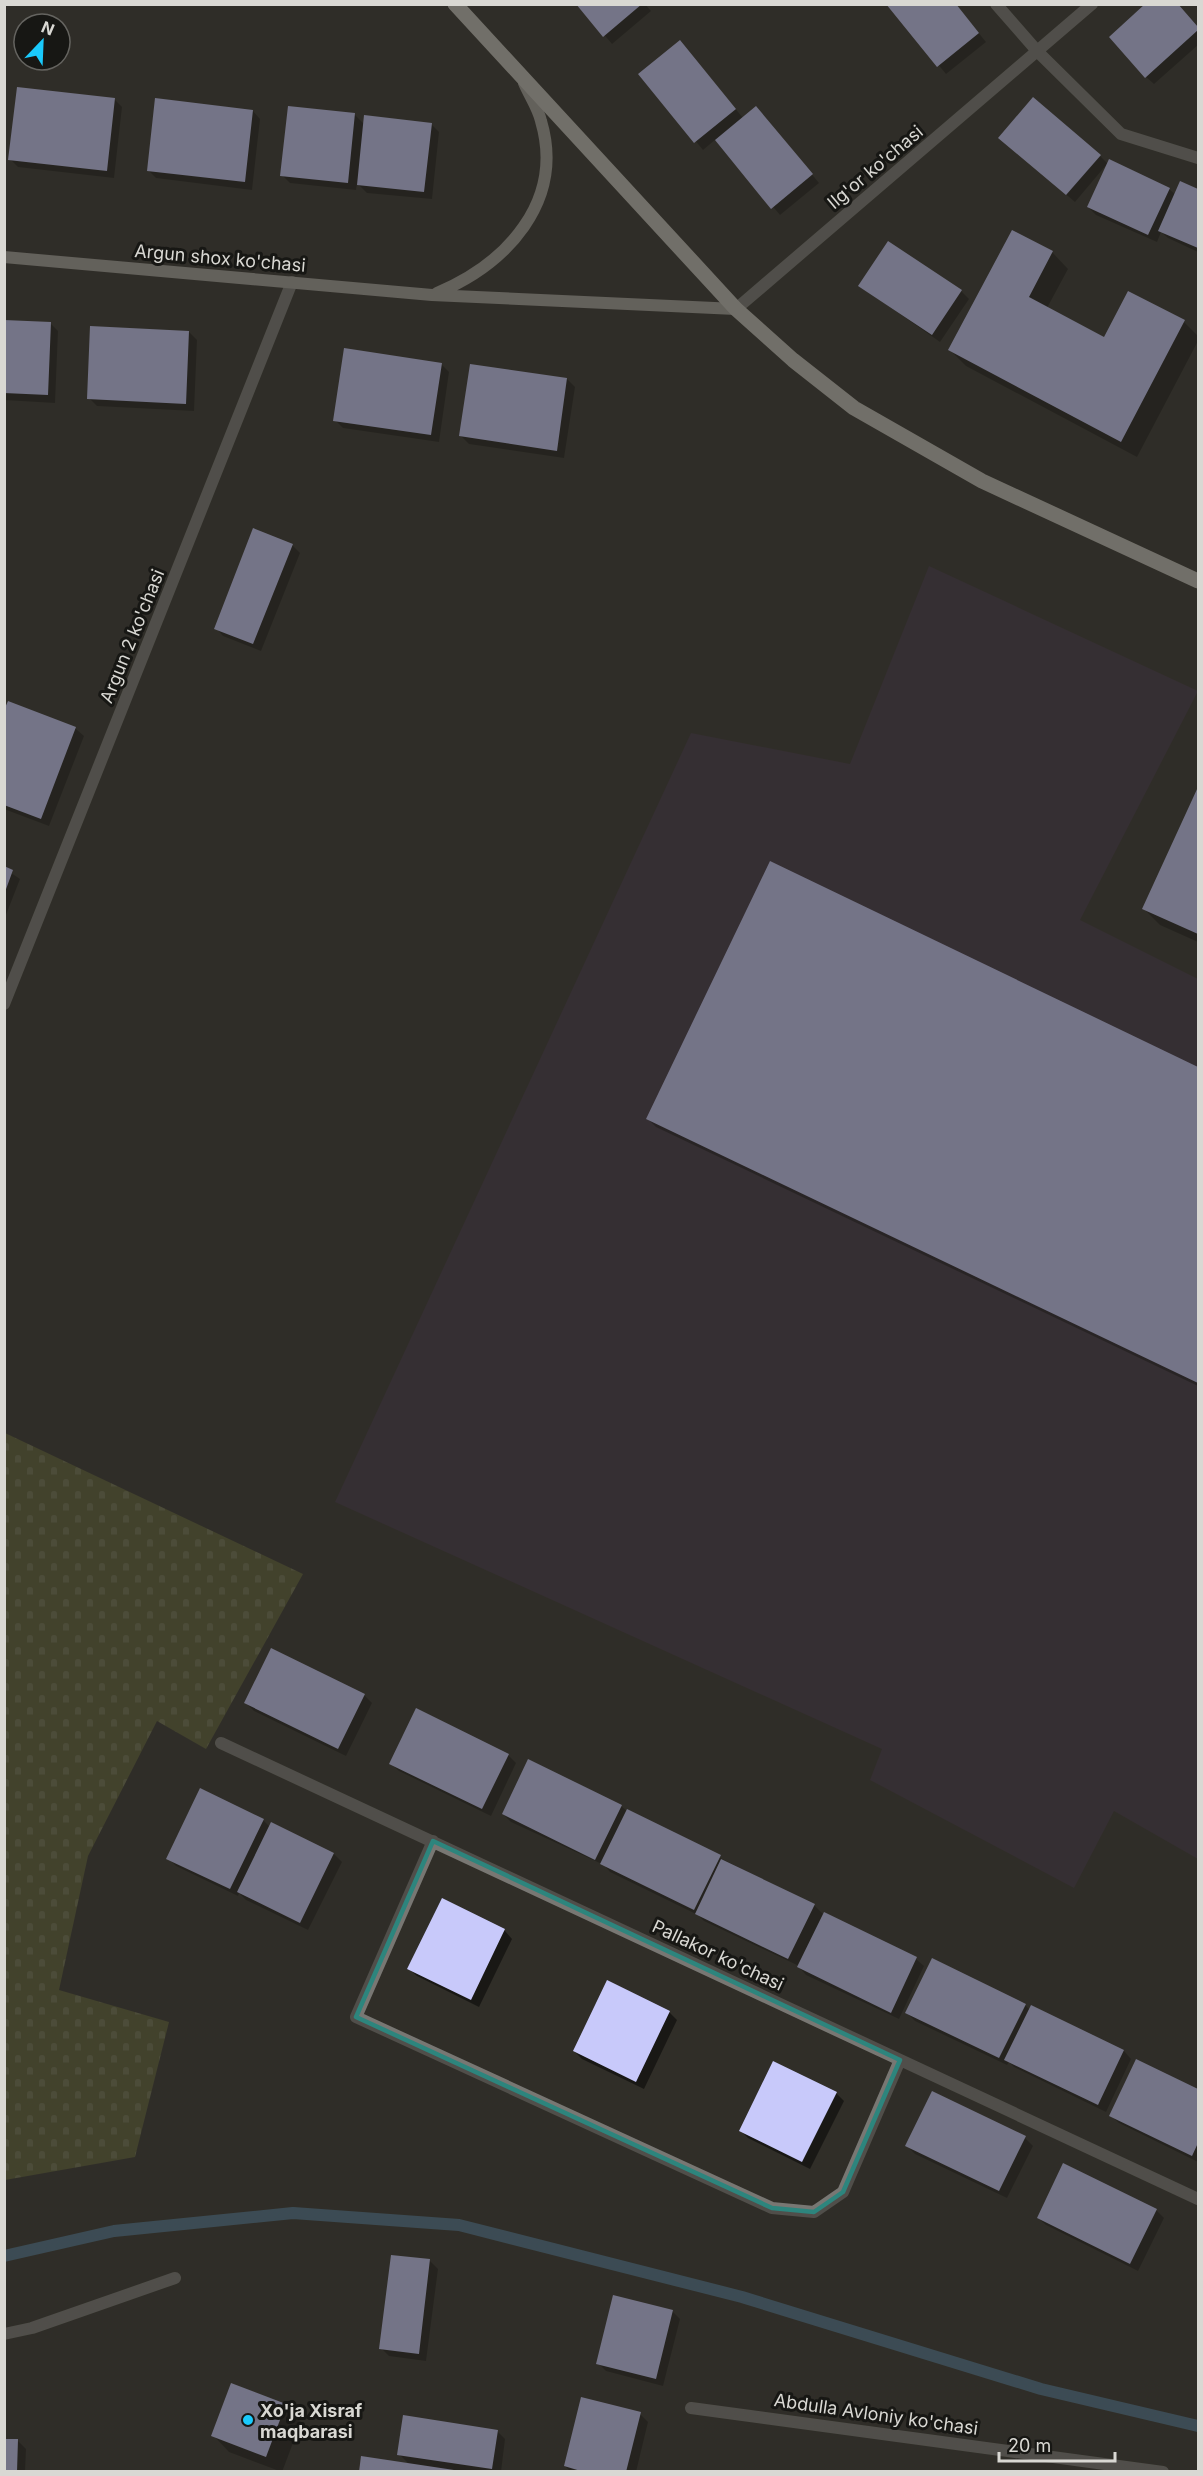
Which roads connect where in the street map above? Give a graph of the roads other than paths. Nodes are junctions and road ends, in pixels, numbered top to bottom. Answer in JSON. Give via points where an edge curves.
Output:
{"nodes":[{"id":1,"x":455,"y":4,"type":"edge"},
{"id":2,"x":996,"y":4,"type":"edge"},
{"id":3,"x":1092,"y":4,"type":"edge"},
{"id":4,"x":1038,"y":52,"type":"junction"},
{"id":5,"x":521,"y":76,"type":"junction"},
{"id":6,"x":1198,"y":158,"type":"edge"},
{"id":7,"x":4,"y":257,"type":"edge"},
{"id":8,"x":292,"y":282,"type":"junction"},
{"id":9,"x":432,"y":296,"type":"junction"},
{"id":10,"x":736,"y":309,"type":"junction"},
{"id":11,"x":1198,"y":581,"type":"edge"},
{"id":12,"x":4,"y":1004,"type":"edge"},
{"id":13,"x":222,"y":1743,"type":"dead end"},
{"id":14,"x":433,"y":1841,"type":"junction"},
{"id":15,"x":900,"y":2060,"type":"junction"},
{"id":16,"x":1198,"y":2199,"type":"edge"},
{"id":17,"x":175,"y":2278,"type":"dead end"},
{"id":18,"x":4,"y":2334,"type":"edge"},
{"id":19,"x":691,"y":2408,"type":"dead end"},
{"id":20,"x":1163,"y":2472,"type":"edge"}],
"edges":[{"from":1,"to":5,"type":"main road"},
{"from":2,"to":4,"type":"street"},
{"from":3,"to":4,"type":"street","name":"Ilg'or ko'chasi"},
{"from":4,"to":6,"type":"street","via":[[1122,134]]},
{"from":4,"to":10,"type":"street","name":"Ilg'or ko'chasi"},
{"from":5,"to":9,"type":"street","via":[[541,121],[547,162],[534,208],[514,243],[462,282]]},
{"from":5,"to":10,"type":"main road"},
{"from":7,"to":8,"type":"street","name":"Argun shox ko'chasi"},
{"from":8,"to":9,"type":"street","name":"Argun shox ko'chasi"},
{"from":8,"to":12,"type":"street","name":"Argun 2 ko'chasi"},
{"from":9,"to":10,"type":"street","name":"Argun shox ko'chasi"},
{"from":10,"to":11,"type":"main road","via":[[854,408],[918,446],[982,481]]},
{"from":13,"to":14,"type":"street","name":"Pallakor ko'chasi"},
{"from":14,"to":15,"type":"street","name":"Pallakor ko'chasi"},
{"from":14,"to":15,"type":"street","via":[[356,2017],[772,2208],[814,2212],[843,2192]]},
{"from":15,"to":16,"type":"street","name":"Pallakor ko'chasi"},
{"from":17,"to":18,"type":"street","via":[[32,2328]]},
{"from":19,"to":20,"type":"street","name":"Abdulla Avloniy ko'chasi"}]}
